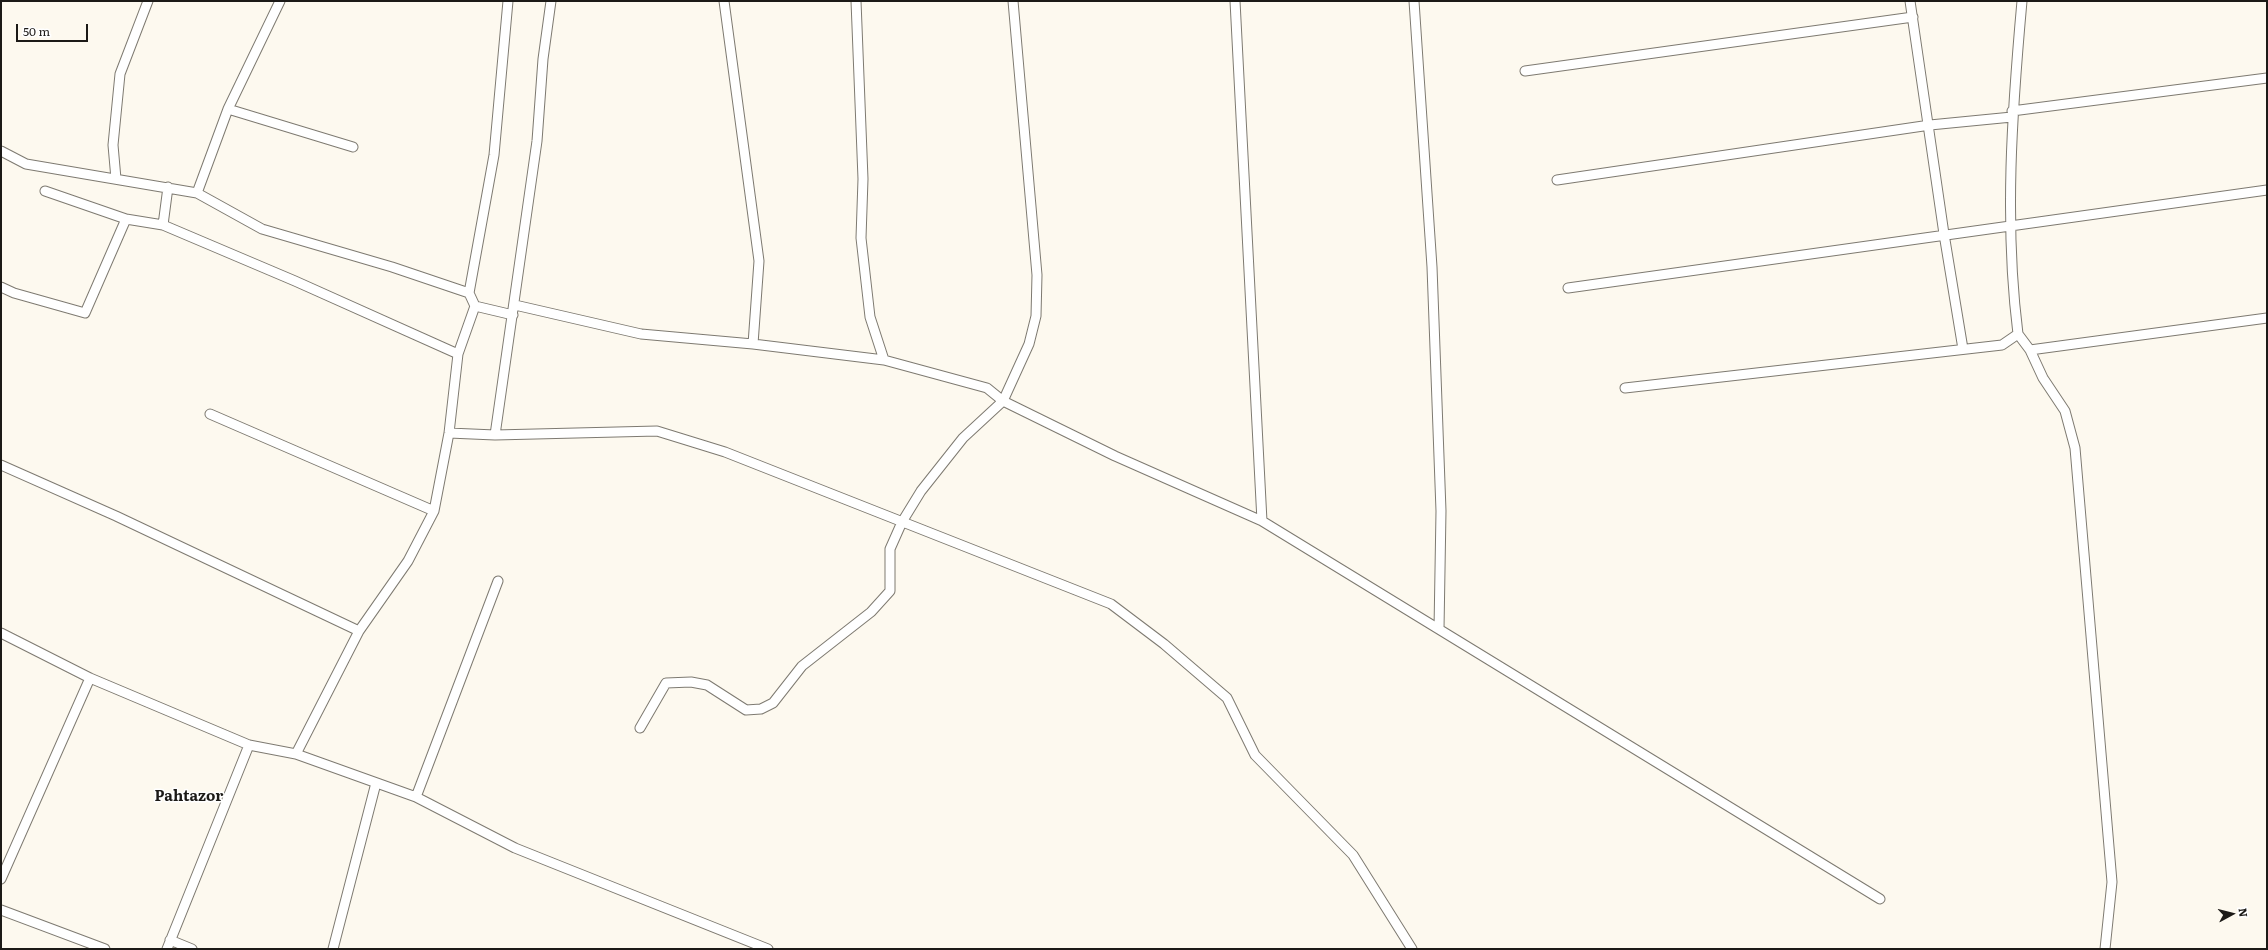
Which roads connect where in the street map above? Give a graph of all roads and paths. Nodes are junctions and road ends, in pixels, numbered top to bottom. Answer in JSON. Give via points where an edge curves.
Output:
{"nodes":[{"id":1,"x":148,"y":1,"type":"edge"},
{"id":2,"x":280,"y":1,"type":"edge"},
{"id":3,"x":508,"y":1,"type":"edge"},
{"id":4,"x":551,"y":1,"type":"edge"},
{"id":5,"x":724,"y":1,"type":"edge"},
{"id":6,"x":856,"y":1,"type":"edge"},
{"id":7,"x":1013,"y":1,"type":"edge"},
{"id":8,"x":1236,"y":1,"type":"edge"},
{"id":9,"x":1414,"y":1,"type":"edge"},
{"id":10,"x":1910,"y":1,"type":"edge"},
{"id":11,"x":2022,"y":1,"type":"edge"},
{"id":12,"x":1913,"y":17,"type":"junction"},
{"id":13,"x":1525,"y":71,"type":"dead end"},
{"id":14,"x":2267,"y":78,"type":"edge"},
{"id":15,"x":228,"y":109,"type":"junction"},
{"id":16,"x":2012,"y":114,"type":"junction"},
{"id":17,"x":1930,"y":125,"type":"junction"},
{"id":18,"x":353,"y":147,"type":"dead end"},
{"id":19,"x":1,"y":150,"type":"edge"},
{"id":20,"x":116,"y":179,"type":"junction"},
{"id":21,"x":1557,"y":180,"type":"dead end"},
{"id":22,"x":168,"y":187,"type":"junction"},
{"id":23,"x":2267,"y":190,"type":"edge"},
{"id":24,"x":44,"y":191,"type":"dead end"},
{"id":25,"x":197,"y":193,"type":"junction"},
{"id":26,"x":126,"y":219,"type":"junction"},
{"id":27,"x":163,"y":225,"type":"junction"},
{"id":28,"x":2010,"y":226,"type":"junction"},
{"id":29,"x":1944,"y":234,"type":"junction"},
{"id":30,"x":1,"y":287,"type":"edge"},
{"id":31,"x":1568,"y":288,"type":"dead end"},
{"id":32,"x":469,"y":293,"type":"junction"},
{"id":33,"x":515,"y":305,"type":"junction"},
{"id":34,"x":474,"y":306,"type":"junction"},
{"id":35,"x":513,"y":315,"type":"junction"},
{"id":36,"x":2267,"y":318,"type":"edge"},
{"id":37,"x":2018,"y":334,"type":"junction"},
{"id":38,"x":753,"y":344,"type":"junction"},
{"id":39,"x":1963,"y":349,"type":"junction"},
{"id":40,"x":2030,"y":350,"type":"junction"},
{"id":41,"x":458,"y":354,"type":"junction"},
{"id":42,"x":884,"y":360,"type":"junction"},
{"id":43,"x":1625,"y":388,"type":"dead end"},
{"id":44,"x":1003,"y":401,"type":"junction"},
{"id":45,"x":210,"y":414,"type":"dead end"},
{"id":46,"x":449,"y":433,"type":"junction"},
{"id":47,"x":495,"y":434,"type":"junction"},
{"id":48,"x":1,"y":465,"type":"edge"},
{"id":49,"x":434,"y":511,"type":"junction"},
{"id":50,"x":1262,"y":521,"type":"junction"},
{"id":51,"x":902,"y":522,"type":"junction"},
{"id":52,"x":498,"y":581,"type":"dead end"},
{"id":53,"x":1439,"y":629,"type":"junction"},
{"id":54,"x":359,"y":632,"type":"junction"},
{"id":55,"x":1,"y":633,"type":"edge"},
{"id":56,"x":90,"y":678,"type":"junction"},
{"id":57,"x":640,"y":728,"type":"dead end"},
{"id":58,"x":249,"y":745,"type":"junction"},
{"id":59,"x":296,"y":754,"type":"junction"},
{"id":60,"x":376,"y":783,"type":"junction"},
{"id":61,"x":416,"y":797,"type":"junction"},
{"id":62,"x":1,"y":879,"type":"edge"},
{"id":63,"x":1880,"y":899,"type":"dead end"},
{"id":64,"x":1,"y":910,"type":"edge"},
{"id":65,"x":169,"y":944,"type":"edge"},
{"id":66,"x":105,"y":949,"type":"edge"},
{"id":67,"x":192,"y":949,"type":"edge"},
{"id":68,"x":333,"y":949,"type":"edge"},
{"id":69,"x":768,"y":949,"type":"edge"},
{"id":70,"x":1412,"y":949,"type":"edge"},
{"id":71,"x":2105,"y":949,"type":"edge"}],
"edges":[{"from":1,"to":20,"type":"street","via":[[120,74],[113,145]]},
{"from":2,"to":15,"type":"street"},
{"from":3,"to":32,"type":"street","via":[[494,154]]},
{"from":4,"to":33,"type":"street","via":[[543,59],[537,141]]},
{"from":5,"to":38,"type":"street","via":[[759,261]]},
{"from":6,"to":42,"type":"street","via":[[863,178],[861,238],[870,317]]},
{"from":7,"to":44,"type":"street","via":[[1037,275],[1036,316],[1029,344]]},
{"from":8,"to":50,"type":"street"},
{"from":9,"to":53,"type":"street","via":[[1432,267],[1441,495]]},
{"from":10,"to":12,"type":"street"},
{"from":11,"to":16,"type":"street"},
{"from":12,"to":13,"type":"street"},
{"from":12,"to":17,"type":"street"},
{"from":14,"to":16,"type":"street"},
{"from":15,"to":18,"type":"street"},
{"from":15,"to":25,"type":"street"},
{"from":16,"to":17,"type":"street"},
{"from":16,"to":28,"type":"street"},
{"from":17,"to":21,"type":"street"},
{"from":17,"to":29,"type":"street"},
{"from":19,"to":20,"type":"street","via":[[26,164]]},
{"from":20,"to":22,"type":"street"},
{"from":22,"to":25,"type":"street"},
{"from":22,"to":27,"type":"street"},
{"from":23,"to":28,"type":"street"},
{"from":24,"to":26,"type":"street"},
{"from":25,"to":32,"type":"street","via":[[262,229],[392,266]]},
{"from":26,"to":27,"type":"street"},
{"from":26,"to":30,"type":"street","via":[[85,313]]},
{"from":27,"to":41,"type":"street"},
{"from":28,"to":29,"type":"street"},
{"from":28,"to":37,"type":"street","via":[[2012,286]]},
{"from":29,"to":31,"type":"street"},
{"from":29,"to":39,"type":"street"},
{"from":32,"to":34,"type":"street"},
{"from":33,"to":35,"type":"street"},
{"from":33,"to":38,"type":"street","via":[[641,334]]},
{"from":34,"to":35,"type":"street"},
{"from":34,"to":41,"type":"street"},
{"from":35,"to":47,"type":"street"},
{"from":36,"to":40,"type":"street"},
{"from":37,"to":39,"type":"street","via":[[2002,345]]},
{"from":37,"to":40,"type":"street"},
{"from":38,"to":42,"type":"street"},
{"from":39,"to":43,"type":"street"},
{"from":40,"to":71,"type":"street","via":[[2043,378],[2065,411],[2076,448],[2112,882]]},
{"from":41,"to":46,"type":"street"},
{"from":42,"to":44,"type":"street","via":[[987,388]]},
{"from":44,"to":50,"type":"street","via":[[1115,456]]},
{"from":44,"to":51,"type":"street","via":[[963,438],[921,490]]},
{"from":45,"to":49,"type":"street"},
{"from":46,"to":47,"type":"street"},
{"from":46,"to":49,"type":"street"},
{"from":47,"to":51,"type":"street","via":[[657,431],[725,452]]},
{"from":48,"to":54,"type":"street","via":[[116,516]]},
{"from":49,"to":54,"type":"street","via":[[408,561]]},
{"from":50,"to":53,"type":"street"},
{"from":51,"to":57,"type":"street","via":[[890,549],[890,591],[871,612],[802,666],[773,703],[761,709],[746,710],[707,685],[691,682],[666,683]]},
{"from":51,"to":70,"type":"street","via":[[1111,604],[1164,644],[1227,698],[1255,755],[1353,855]]},
{"from":52,"to":61,"type":"street"},
{"from":53,"to":63,"type":"street"},
{"from":54,"to":59,"type":"street"},
{"from":55,"to":56,"type":"street"},
{"from":56,"to":58,"type":"street"},
{"from":56,"to":62,"type":"street"},
{"from":58,"to":59,"type":"street"},
{"from":58,"to":65,"type":"street"},
{"from":59,"to":60,"type":"street"},
{"from":60,"to":61,"type":"street"},
{"from":60,"to":68,"type":"street"},
{"from":61,"to":69,"type":"street","via":[[515,848]]},
{"from":64,"to":66,"type":"street"},
{"from":65,"to":67,"type":"street"}]}
